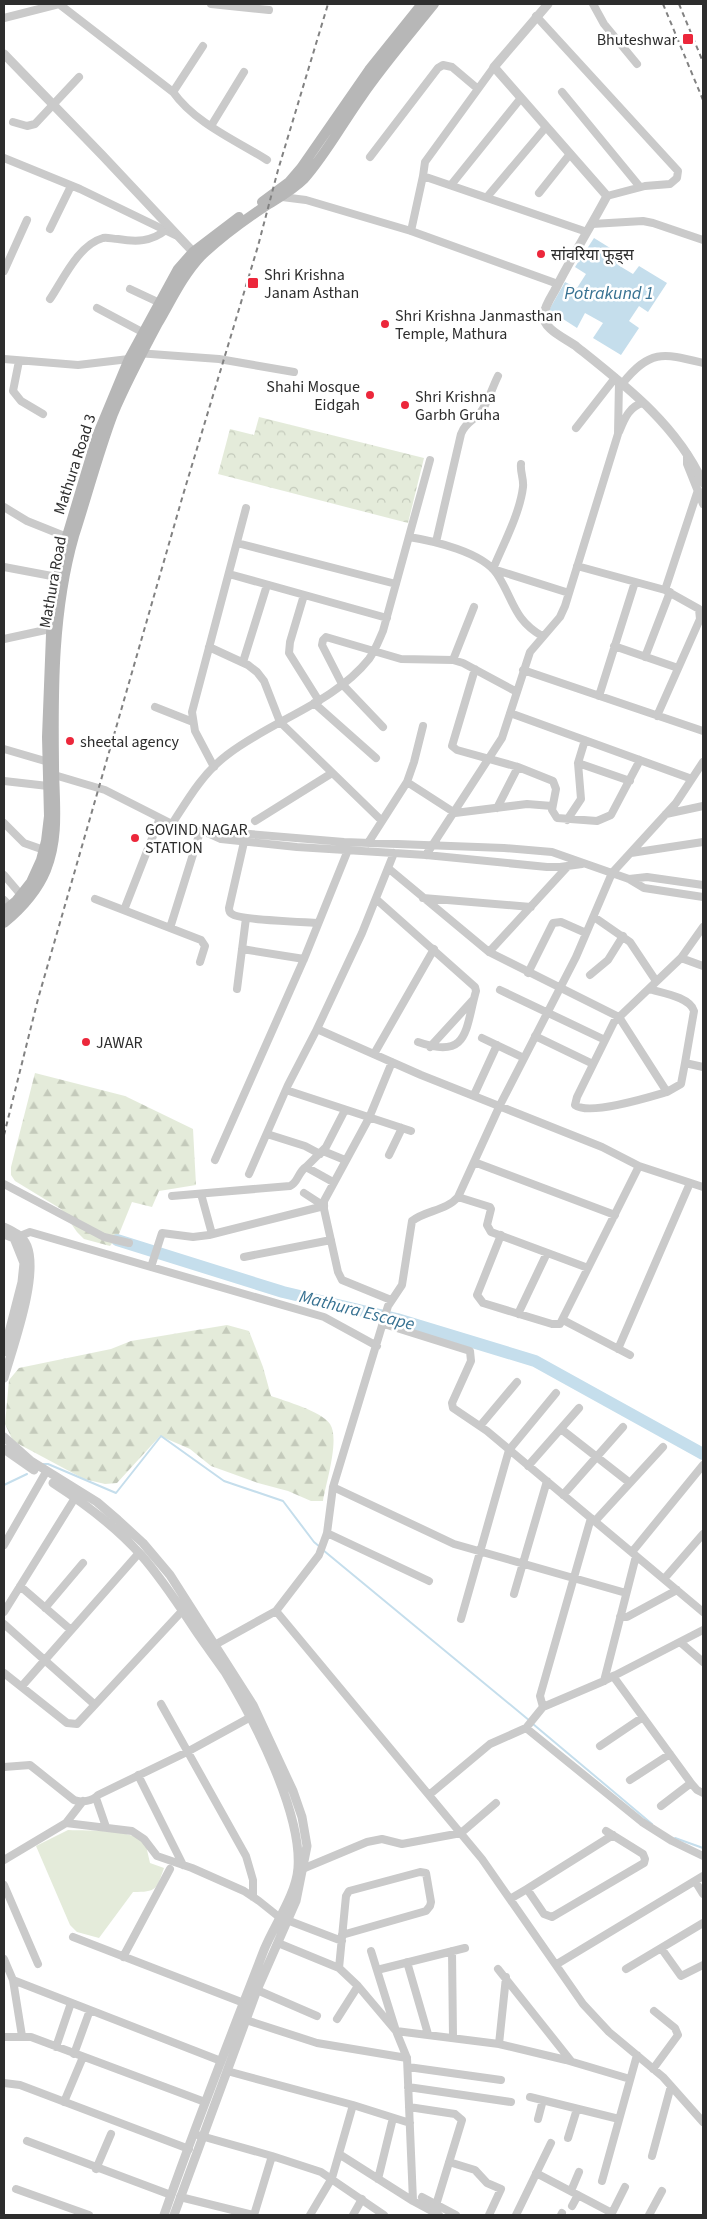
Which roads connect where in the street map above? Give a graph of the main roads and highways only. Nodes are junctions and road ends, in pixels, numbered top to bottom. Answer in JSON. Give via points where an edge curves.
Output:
{"nodes":[{"id":1,"x":422,"y":4,"type":"edge"},
{"id":2,"x":434,"y":4,"type":"edge"},
{"id":3,"x":196,"y":255,"type":"junction"},
{"id":4,"x":135,"y":355,"type":"junction"},
{"id":5,"x":70,"y":538,"type":"junction"},
{"id":6,"x":50,"y":762,"type":"junction"},
{"id":7,"x":50,"y":773,"type":"junction"},
{"id":8,"x":6,"y":906,"type":"edge"},
{"id":9,"x":4,"y":924,"type":"edge"}],
"edges":[{"from":1,"to":3,"type":"main road","via":[[369,70],[322,141],[289,182],[223,228]]},
{"from":2,"to":3,"type":"main road","via":[[363,94],[303,180]]},
{"from":3,"to":4,"type":"main road"},
{"from":3,"to":4,"type":"main road","name":"Mathura Road 3","via":[[178,269]]},
{"from":4,"to":5,"type":"main road","name":"Mathura Road 3","via":[[97,436]]},
{"from":5,"to":6,"type":"main road","name":"Mathura Road","via":[[57,631]]},
{"from":5,"to":6,"type":"main road","name":"Mathura Road 3","via":[[58,577],[50,629]]},
{"from":6,"to":7,"type":"main road","name":"Mathura Road 3"},
{"from":7,"to":8,"type":"main road","via":[[49,816],[41,860],[21,894]]},
{"from":7,"to":9,"type":"main road","via":[[57,814],[47,867],[30,898]]}]}
